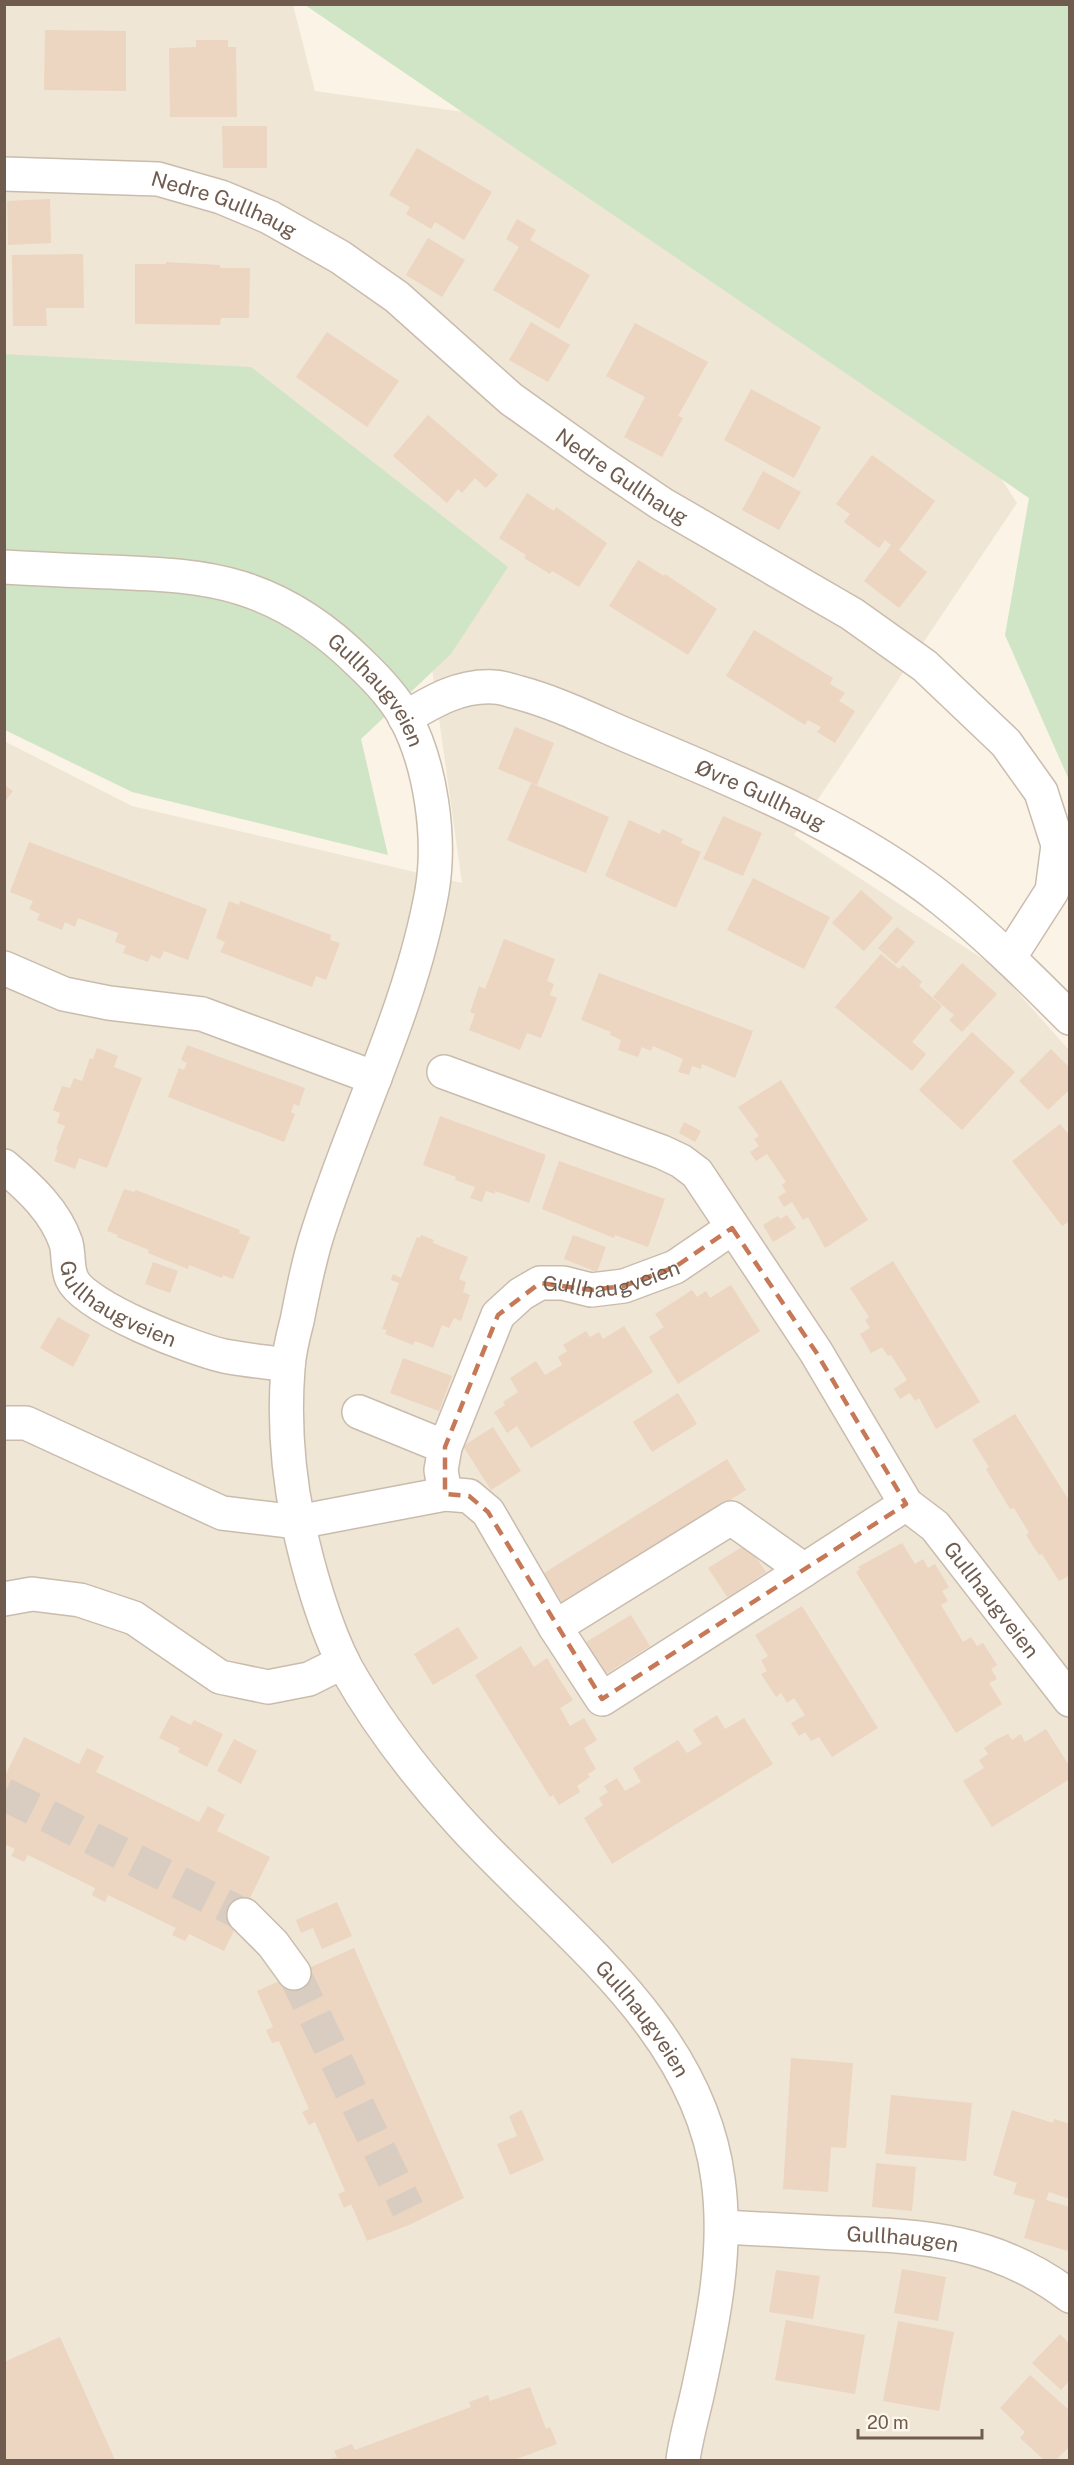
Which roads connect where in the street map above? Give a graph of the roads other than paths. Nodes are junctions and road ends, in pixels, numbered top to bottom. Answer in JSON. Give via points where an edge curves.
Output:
{"nodes":[{"id":1,"x":4,"y":174,"type":"edge"},
{"id":2,"x":4,"y":567,"type":"edge"},
{"id":3,"x":405,"y":718,"type":"junction"},
{"id":4,"x":1009,"y":958,"type":"junction"},
{"id":5,"x":4,"y":968,"type":"edge"},
{"id":6,"x":1070,"y":1018,"type":"edge"},
{"id":7,"x":444,"y":1072,"type":"dead end"},
{"id":8,"x":375,"y":1078,"type":"junction"},
{"id":9,"x":5,"y":1167,"type":"edge"},
{"id":10,"x":732,"y":1228,"type":"junction"},
{"id":11,"x":288,"y":1365,"type":"junction"},
{"id":12,"x":359,"y":1412,"type":"dead end"},
{"id":13,"x":4,"y":1423,"type":"edge"},
{"id":14,"x":445,"y":1447,"type":"junction"},
{"id":15,"x":445,"y":1494,"type":"junction"},
{"id":16,"x":906,"y":1504,"type":"junction"},
{"id":17,"x":298,"y":1522,"type":"junction"},
{"id":18,"x":804,"y":1570,"type":"junction"},
{"id":19,"x":4,"y":1599,"type":"edge"},
{"id":20,"x":555,"y":1627,"type":"junction"},
{"id":21,"x":343,"y":1662,"type":"junction"},
{"id":22,"x":1070,"y":1700,"type":"edge"},
{"id":23,"x":244,"y":1915,"type":"tunnel mouth"},
{"id":24,"x":294,"y":1973,"type":"tunnel mouth"},
{"id":25,"x":723,"y":2227,"type":"junction"},
{"id":26,"x":1070,"y":2296,"type":"edge"},
{"id":27,"x":683,"y":2460,"type":"edge"}],
"edges":[{"from":1,"to":4,"type":"street","name":"Nedre Gullhaug","via":[[158,179],[221,196],[269,217],[340,257],[397,297],[511,399],[598,461],[662,504],[852,614],[925,666],[1006,743],[1041,792],[1058,845],[1052,891]]},
{"from":2,"to":3,"type":"street","name":"Gullhaugveien","via":[[172,575],[262,595],[302,615],[343,645],[380,682]]},
{"from":3,"to":4,"type":"street","name":"Øvre Gullhaug","via":[[436,699],[466,688],[495,687],[541,699],[709,770],[831,828],[943,900]]},
{"from":3,"to":8,"type":"street","name":"Gullhaugveien","via":[[424,767],[435,825],[433,886],[417,952]]},
{"from":4,"to":6,"type":"street","name":"Øvre Gullhaug"},
{"from":5,"to":8,"type":"street","via":[[64,994],[202,1014]]},
{"from":7,"to":10,"type":"street","name":"Gullhaugveien","via":[[681,1161],[697,1173]]},
{"from":8,"to":11,"type":"street","name":"Gullhaugveien","via":[[318,1231]]},
{"from":9,"to":11,"type":"street","name":"Gullhaugveien","via":[[54,1215],[66,1245],[72,1280],[94,1300],[175,1340],[224,1356]]},
{"from":10,"to":14,"type":"street","name":"Gullhaugveien","via":[[675,1267],[624,1287],[591,1290],[563,1283],[540,1283],[521,1294],[498,1315]]},
{"from":10,"to":16,"type":"street","name":"Gullhaugveien","via":[[816,1352]]},
{"from":11,"to":17,"type":"street","name":"Gullhaugveien","via":[[288,1439]]},
{"from":12,"to":14,"type":"street"},
{"from":13,"to":17,"type":"street","via":[[26,1423],[222,1513]]},
{"from":14,"to":15,"type":"street","name":"Gullhaugveien","via":[[441,1470]]},
{"from":15,"to":17,"type":"street"},
{"from":15,"to":20,"type":"street","via":[[469,1496],[488,1512]]},
{"from":16,"to":18,"type":"street"},
{"from":16,"to":22,"type":"street","name":"Gullhaugveien","via":[[935,1526]]},
{"from":17,"to":21,"type":"street","name":"Gullhaugveien","via":[[319,1600]]},
{"from":18,"to":20,"type":"street","via":[[731,1518]]},
{"from":18,"to":20,"type":"street","via":[[602,1699]]},
{"from":19,"to":21,"type":"street","via":[[32,1594],[80,1600],[134,1618],[220,1677],[268,1687],[309,1679]]},
{"from":21,"to":25,"type":"street","name":"Gullhaugveien","via":[[425,1781],[459,1821],[615,1980],[653,2025],[687,2080],[710,2134]]},
{"from":23,"to":24,"type":"street","via":[[273,1944]]},
{"from":25,"to":26,"type":"street","name":"Gullhaugen","via":[[909,2236],[964,2245],[1032,2270]]},
{"from":25,"to":27,"type":"street","name":"Gullhaugveien","via":[[718,2288]]}]}
